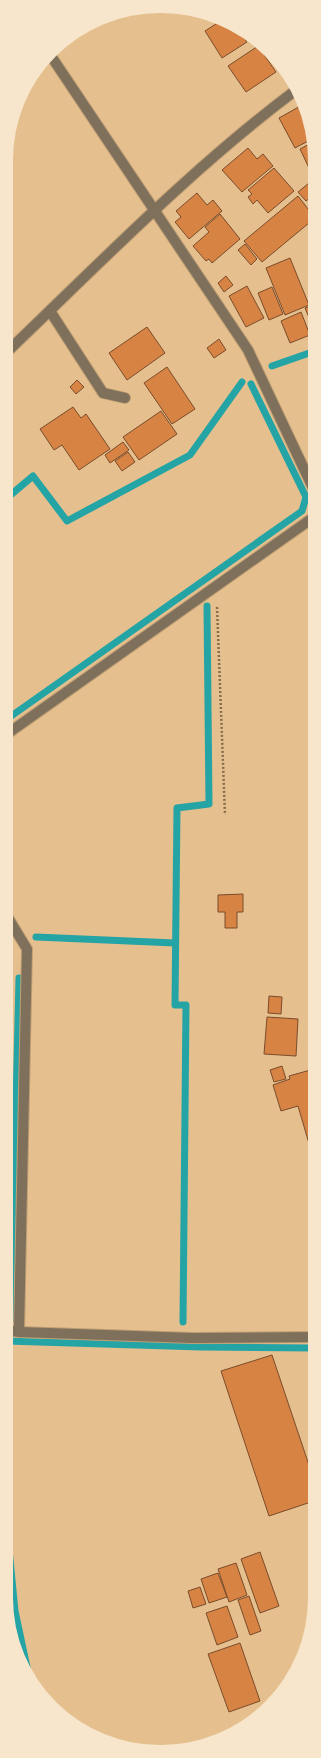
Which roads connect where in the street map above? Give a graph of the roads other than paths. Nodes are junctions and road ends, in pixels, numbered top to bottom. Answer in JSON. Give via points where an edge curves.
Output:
{"nodes":[{"id":1,"x":53,"y":60,"type":"edge"},
{"id":2,"x":292,"y":93,"type":"edge"},
{"id":3,"x":155,"y":209,"type":"junction"},
{"id":4,"x":50,"y":311,"type":"junction"},
{"id":5,"x":13,"y":346,"type":"edge"},
{"id":6,"x":125,"y":398,"type":"dead end"},
{"id":7,"x":308,"y":477,"type":"edge"},
{"id":8,"x":308,"y":521,"type":"edge"},
{"id":9,"x":13,"y":730,"type":"edge"},
{"id":10,"x":13,"y":926,"type":"edge"},
{"id":11,"x":13,"y":1331,"type":"edge"},
{"id":12,"x":19,"y":1332,"type":"junction"},
{"id":13,"x":308,"y":1337,"type":"edge"}],
"edges":[{"from":1,"to":3,"type":"street"},
{"from":2,"to":3,"type":"street","via":[[247,126]]},
{"from":3,"to":4,"type":"street"},
{"from":3,"to":7,"type":"street","via":[[248,350]]},
{"from":4,"to":5,"type":"street"},
{"from":4,"to":6,"type":"street","via":[[103,393]]},
{"from":8,"to":9,"type":"street"},
{"from":10,"to":12,"type":"street","via":[[26,949]]},
{"from":11,"to":12,"type":"street"},
{"from":12,"to":13,"type":"street","via":[[193,1338]]}]}
